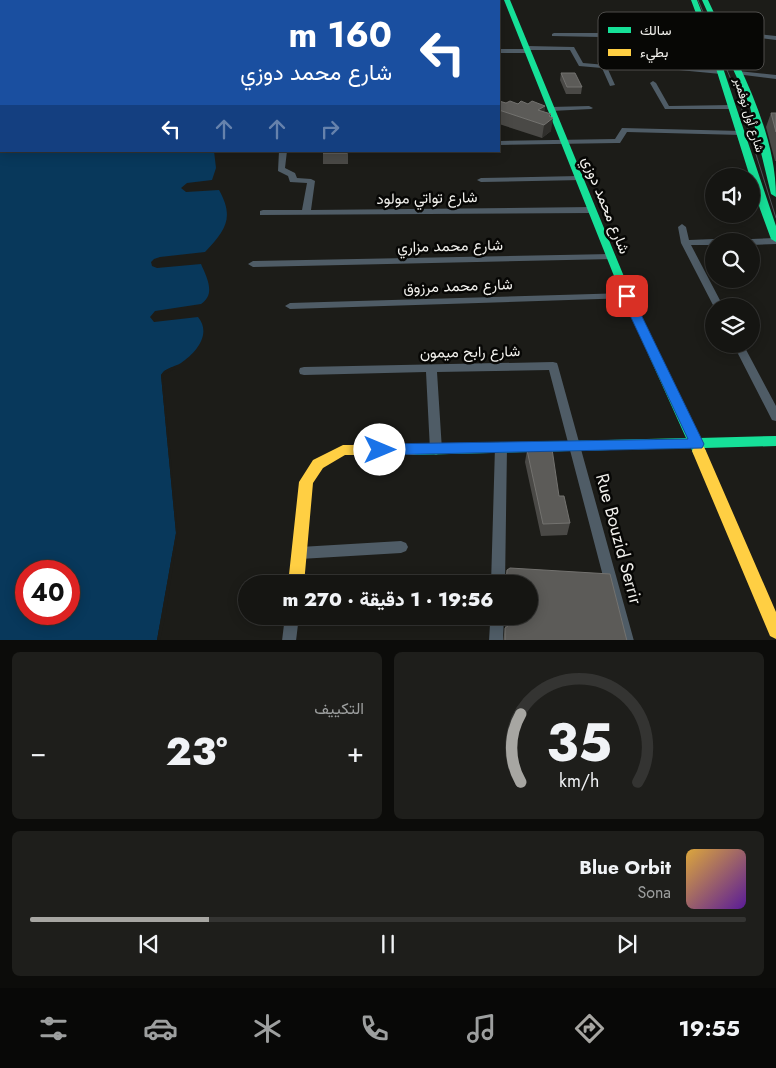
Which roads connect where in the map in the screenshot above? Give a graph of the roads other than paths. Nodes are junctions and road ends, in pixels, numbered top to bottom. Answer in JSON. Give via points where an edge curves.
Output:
{"nodes":[{"id":1,"x":507,"y":0,"type":"edge"},
{"id":2,"x":694,"y":0,"type":"edge"},
{"id":3,"x":705,"y":0,"type":"edge"},
{"id":4,"x":698,"y":12,"type":"edge"},
{"id":5,"x":711,"y":12,"type":"edge"},
{"id":6,"x":549,"y":28,"type":"dead end"},
{"id":7,"x":554,"y":35,"type":"junction"},
{"id":8,"x":598,"y":35,"type":"edge"},
{"id":9,"x":561,"y":47,"type":"junction"},
{"id":10,"x":527,"y":49,"type":"junction"},
{"id":11,"x":500,"y":51,"type":"edge"},
{"id":12,"x":598,"y":66,"type":"edge"},
{"id":13,"x":606,"y":70,"type":"edge"},
{"id":14,"x":701,"y":70,"type":"edge"},
{"id":15,"x":737,"y":70,"type":"edge"},
{"id":16,"x":721,"y":72,"type":"joint"},
{"id":17,"x":738,"y":73,"type":"junction"},
{"id":18,"x":776,"y":77,"type":"edge"},
{"id":19,"x":653,"y":83,"type":"dead end"},
{"id":20,"x":612,"y":85,"type":"dead end"},
{"id":21,"x":732,"y":107,"type":"junction"},
{"id":22,"x":548,"y":108,"type":"junction"},
{"id":23,"x":589,"y":108,"type":"dead end"},
{"id":24,"x":741,"y":133,"type":"junction"},
{"id":25,"x":565,"y":142,"type":"junction"},
{"id":26,"x":500,"y":143,"type":"edge"},
{"id":27,"x":283,"y":152,"type":"edge"},
{"id":28,"x":579,"y":178,"type":"junction"},
{"id":29,"x":481,"y":180,"type":"dead end"},
{"id":30,"x":776,"y":194,"type":"edge"},
{"id":31,"x":592,"y":210,"type":"junction"},
{"id":32,"x":262,"y":213,"type":"dead end"},
{"id":33,"x":306,"y":213,"type":"junction"},
{"id":34,"x":682,"y":227,"type":"dead end"},
{"id":35,"x":776,"y":240,"type":"edge"},
{"id":36,"x":760,"y":241,"type":"edge"},
{"id":37,"x":705,"y":242,"type":"edge"},
{"id":38,"x":685,"y":243,"type":"junction"},
{"id":39,"x":611,"y":257,"type":"junction"},
{"id":40,"x":253,"y":264,"type":"dead end"},
{"id":41,"x":627,"y":296,"type":"junction"},
{"id":42,"x":714,"y":298,"type":"edge"},
{"id":43,"x":290,"y":306,"type":"dead end"},
{"id":44,"x":743,"y":353,"type":"edge"},
{"id":45,"x":430,"y":368,"type":"junction"},
{"id":46,"x":304,"y":371,"type":"dead end"},
{"id":47,"x":776,"y":417,"type":"edge"},
{"id":48,"x":776,"y":441,"type":"edge"},
{"id":49,"x":698,"y":444,"type":"junction"},
{"id":50,"x":575,"y":446,"type":"junction"},
{"id":51,"x":501,"y":447,"type":"junction"},
{"id":52,"x":436,"y":450,"type":"junction"},
{"id":53,"x":400,"y":547,"type":"dead end"},
{"id":54,"x":300,"y":553,"type":"junction"},
{"id":55,"x":297,"y":575,"type":"edge"},
{"id":56,"x":498,"y":575,"type":"edge"},
{"id":57,"x":291,"y":625,"type":"edge"},
{"id":58,"x":497,"y":625,"type":"edge"},
{"id":59,"x":776,"y":631,"type":"edge"},
{"id":60,"x":289,"y":640,"type":"edge"},
{"id":61,"x":496,"y":640,"type":"edge"},
{"id":62,"x":627,"y":640,"type":"edge"}],
"edges":[{"from":1,"to":10,"type":"street","name":"شارع محمد دوزي"},
{"from":2,"to":4,"type":"street","name":"شارع أول نوفمبر"},
{"from":3,"to":5,"type":"street","name":"شارع أول نوفمبر"},
{"from":6,"to":7,"type":"street"},
{"from":7,"to":8,"type":"street"},
{"from":7,"to":9,"type":"street"},
{"from":9,"to":10,"type":"street"},
{"from":9,"to":12,"type":"street","via":[[572,48],[581,65]]},
{"from":10,"to":11,"type":"street"},
{"from":10,"to":22,"type":"street","name":"شارع محمد دوزي"},
{"from":13,"to":20,"type":"street"},
{"from":14,"to":16,"type":"street"},
{"from":15,"to":17,"type":"street","name":"شارع أول نوفمبر"},
{"from":16,"to":21,"type":"street","name":"شارع أول نوفمبر"},
{"from":17,"to":18,"type":"street"},
{"from":17,"to":30,"type":"street","name":"شارع أول نوفمبر","via":[[754,107]]},
{"from":19,"to":21,"type":"street","via":[[667,108]]},
{"from":21,"to":24,"type":"street","name":"شارع أول نوفمبر"},
{"from":22,"to":23,"type":"street"},
{"from":22,"to":25,"type":"street","name":"شارع محمد دوزي"},
{"from":24,"to":25,"type":"street","via":[[625,130],[617,141]]},
{"from":24,"to":35,"type":"street","name":"شارع أول نوفمبر"},
{"from":25,"to":26,"type":"street"},
{"from":25,"to":28,"type":"street","name":"شارع محمد دوزي"},
{"from":27,"to":33,"type":"street","via":[[281,169],[292,175],[296,182],[311,181]]},
{"from":28,"to":29,"type":"street"},
{"from":28,"to":31,"type":"street","name":"شارع محمد دوزي"},
{"from":31,"to":33,"type":"street","name":"شارع تواتي مولود"},
{"from":31,"to":39,"type":"street","name":"شارع محمد دوزي"},
{"from":32,"to":33,"type":"street","name":"شارع تواتي مولود"},
{"from":34,"to":38,"type":"street"},
{"from":35,"to":36,"type":"street"},
{"from":37,"to":38,"type":"street"},
{"from":38,"to":42,"type":"street"},
{"from":39,"to":40,"type":"street","name":"شارع محمد مزاري"},
{"from":39,"to":41,"type":"street","name":"شارع محمد دوزي"},
{"from":41,"to":43,"type":"street","name":"شارع محمد مرزوق"},
{"from":41,"to":49,"type":"street","name":"شارع محمد دوزي"},
{"from":44,"to":47,"type":"street"},
{"from":45,"to":46,"type":"street","name":"شارع رابح ميمون"},
{"from":45,"to":50,"type":"street","name":"شارع رابح ميمون","via":[[553,366]]},
{"from":45,"to":52,"type":"street"},
{"from":48,"to":49,"type":"street"},
{"from":49,"to":50,"type":"street"},
{"from":49,"to":59,"type":"street","name":"شارع محمد دوزي"},
{"from":50,"to":51,"type":"street"},
{"from":50,"to":62,"type":"street","name":"Rue Bouzid Serrir"},
{"from":51,"to":52,"type":"street"},
{"from":51,"to":56,"type":"street"},
{"from":52,"to":54,"type":"street","via":[[343,450],[318,464],[306,482]]},
{"from":53,"to":54,"type":"street"},
{"from":54,"to":55,"type":"street"},
{"from":57,"to":60,"type":"street"},
{"from":58,"to":61,"type":"street"}]}
